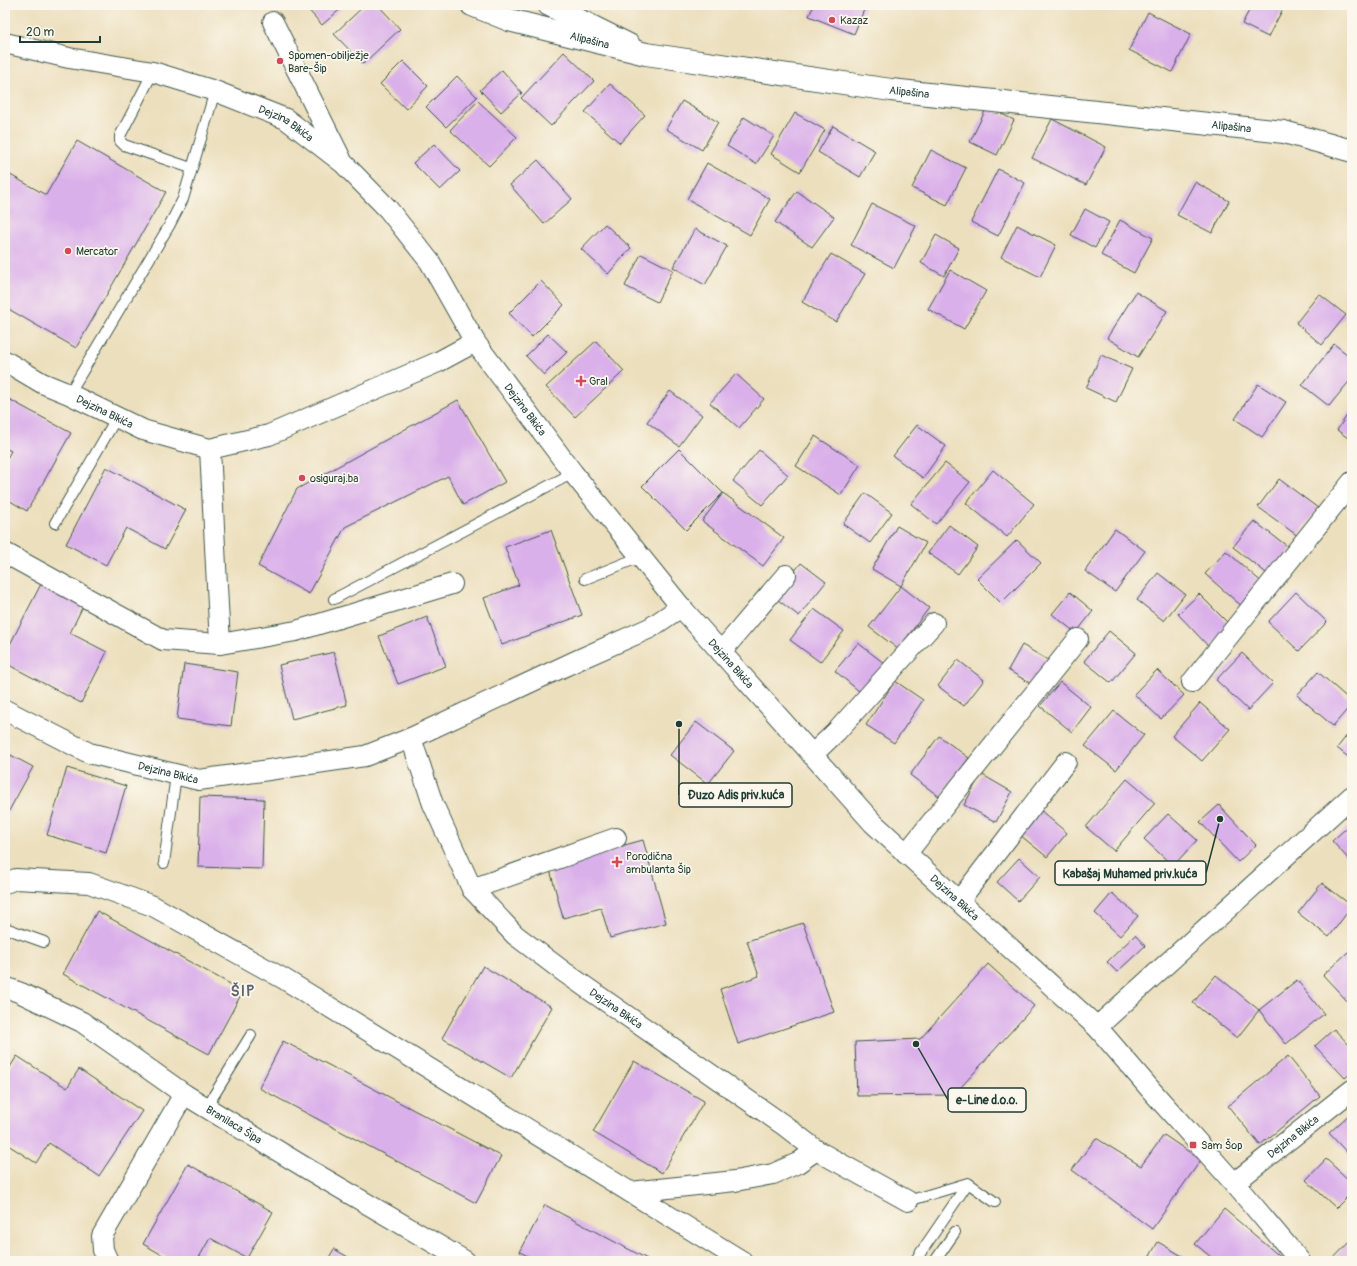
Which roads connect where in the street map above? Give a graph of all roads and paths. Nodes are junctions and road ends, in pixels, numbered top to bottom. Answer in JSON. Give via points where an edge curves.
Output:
{"nodes":[{"id":1,"x":472,"y":5,"type":"edge"},
{"id":2,"x":549,"y":5,"type":"edge"},
{"id":3,"x":274,"y":22,"type":"dead end"},
{"id":4,"x":5,"y":43,"type":"edge"},
{"id":5,"x":646,"y":54,"type":"junction"},
{"id":6,"x":152,"y":72,"type":"junction"},
{"id":7,"x":215,"y":91,"type":"junction"},
{"id":8,"x":1352,"y":152,"type":"edge"},
{"id":9,"x":343,"y":163,"type":"junction"},
{"id":10,"x":191,"y":168,"type":"junction"},
{"id":11,"x":475,"y":342,"type":"junction"},
{"id":12,"x":5,"y":361,"type":"edge"},
{"id":13,"x":69,"y":394,"type":"junction"},
{"id":14,"x":117,"y":418,"type":"junction"},
{"id":15,"x":210,"y":449,"type":"junction"},
{"id":16,"x":573,"y":473,"type":"junction"},
{"id":17,"x":1352,"y":482,"type":"edge"},
{"id":18,"x":55,"y":524,"type":"dead end"},
{"id":19,"x":5,"y":553,"type":"edge"},
{"id":20,"x":640,"y":557,"type":"junction"},
{"id":21,"x":786,"y":575,"type":"dead end"},
{"id":22,"x":585,"y":579,"type":"dead end"},
{"id":23,"x":452,"y":584,"type":"dead end"},
{"id":24,"x":334,"y":599,"type":"dead end"},
{"id":25,"x":681,"y":607,"type":"junction"},
{"id":26,"x":934,"y":623,"type":"dead end"},
{"id":27,"x":1078,"y":639,"type":"dead end"},
{"id":28,"x":220,"y":644,"type":"junction"},
{"id":29,"x":721,"y":652,"type":"junction"},
{"id":30,"x":1192,"y":682,"type":"dead end"},
{"id":31,"x":5,"y":710,"type":"edge"},
{"id":32,"x":411,"y":738,"type":"junction"},
{"id":33,"x":812,"y":755,"type":"junction"},
{"id":34,"x":1066,"y":762,"type":"dead end"},
{"id":35,"x":176,"y":775,"type":"junction"},
{"id":36,"x":1352,"y":796,"type":"edge"},
{"id":37,"x":616,"y":838,"type":"dead end"},
{"id":38,"x":906,"y":854,"type":"junction"},
{"id":39,"x":164,"y":863,"type":"dead end"},
{"id":40,"x":5,"y":883,"type":"edge"},
{"id":41,"x":472,"y":889,"type":"junction"},
{"id":42,"x":959,"y":901,"type":"junction"},
{"id":43,"x":5,"y":928,"type":"edge"},
{"id":44,"x":44,"y":942,"type":"dead end"},
{"id":45,"x":5,"y":987,"type":"edge"},
{"id":46,"x":1097,"y":1027,"type":"junction"},
{"id":47,"x":252,"y":1035,"type":"dead end"},
{"id":48,"x":1352,"y":1090,"type":"edge"},
{"id":49,"x":184,"y":1094,"type":"junction"},
{"id":50,"x":206,"y":1108,"type":"junction"},
{"id":51,"x":816,"y":1150,"type":"junction"},
{"id":52,"x":968,"y":1183,"type":"junction"},
{"id":53,"x":1234,"y":1183,"type":"junction"},
{"id":54,"x":630,"y":1192,"type":"junction"},
{"id":55,"x":908,"y":1201,"type":"joint"},
{"id":56,"x":994,"y":1202,"type":"dead end"},
{"id":57,"x":955,"y":1232,"type":"dead end"},
{"id":58,"x":444,"y":1256,"type":"edge"},
{"id":59,"x":108,"y":1261,"type":"edge"},
{"id":60,"x":465,"y":1261,"type":"edge"},
{"id":61,"x":742,"y":1261,"type":"edge"},
{"id":62,"x":915,"y":1261,"type":"edge"},
{"id":63,"x":935,"y":1261,"type":"edge"},
{"id":64,"x":1300,"y":1261,"type":"edge"}],
"edges":[{"from":1,"to":5,"type":"main road","name":"Alipašina","via":[[509,20]]},
{"from":2,"to":5,"type":"main road"},
{"from":3,"to":9,"type":"street"},
{"from":4,"to":6,"type":"street","name":"Dejzina Bikića","via":[[69,58]]},
{"from":5,"to":8,"type":"main road","name":"Alipašina","via":[[892,90],[1284,132]]},
{"from":6,"to":7,"type":"street","name":"Dejzina Bikića"},
{"from":6,"to":10,"type":"lane","via":[[120,136],[120,141],[124,145]]},
{"from":7,"to":9,"type":"street","name":"Dejzina Bikića","via":[[286,119]]},
{"from":7,"to":10,"type":"lane"},
{"from":9,"to":11,"type":"street","name":"Dejzina Bikića","via":[[388,209],[430,262]]},
{"from":10,"to":13,"type":"lane","via":[[183,199],[169,226]]},
{"from":11,"to":15,"type":"street","name":"Dejzina Bikića","via":[[438,362],[269,435]]},
{"from":11,"to":16,"type":"street","name":"Dejzina Bikića"},
{"from":12,"to":13,"type":"street","name":"Dejzina Bikića"},
{"from":13,"to":14,"type":"street","name":"Dejzina Bikića"},
{"from":14,"to":15,"type":"street","name":"Dejzina Bikića","via":[[142,430]]},
{"from":14,"to":18,"type":"lane"},
{"from":15,"to":28,"type":"street"},
{"from":16,"to":20,"type":"street","name":"Dejzina Bikića"},
{"from":16,"to":24,"type":"lane"},
{"from":17,"to":30,"type":"street"},
{"from":19,"to":28,"type":"street","via":[[163,640]]},
{"from":20,"to":22,"type":"lane"},
{"from":20,"to":25,"type":"street","name":"Dejzina Bikića"},
{"from":21,"to":29,"type":"street"},
{"from":23,"to":28,"type":"street","via":[[296,631]]},
{"from":25,"to":29,"type":"street","name":"Dejzina Bikića"},
{"from":25,"to":32,"type":"street","name":"Dejzina Bikića","via":[[650,628]]},
{"from":26,"to":33,"type":"street"},
{"from":27,"to":38,"type":"street"},
{"from":29,"to":33,"type":"street","name":"Dejzina Bikića"},
{"from":31,"to":35,"type":"street","name":"Dejzina Bikića","via":[[89,753]]},
{"from":32,"to":35,"type":"street","name":"Dejzina Bikića","via":[[365,756],[198,780]]},
{"from":32,"to":41,"type":"street","name":"Dejzina Bikića","via":[[433,804]]},
{"from":33,"to":38,"type":"street","name":"Dejzina Bikića","via":[[873,823]]},
{"from":34,"to":42,"type":"street"},
{"from":35,"to":39,"type":"lane"},
{"from":36,"to":46,"type":"street"},
{"from":37,"to":41,"type":"street"},
{"from":38,"to":42,"type":"street","name":"Dejzina Bikića"},
{"from":40,"to":54,"type":"street","via":[[16,879],[90,883],[153,906],[284,979]]},
{"from":41,"to":51,"type":"street","name":"Dejzina Bikića","via":[[515,935]]},
{"from":42,"to":46,"type":"street","name":"Dejzina Bikića"},
{"from":43,"to":44,"type":"lane"},
{"from":45,"to":49,"type":"street","name":"Branilaca Šipa","via":[[82,1022]]},
{"from":46,"to":53,"type":"street","name":"Dejzina Bikića"},
{"from":47,"to":50,"type":"lane"},
{"from":48,"to":53,"type":"street","name":"Dejzina Bikića"},
{"from":49,"to":50,"type":"street","name":"Branilaca Šipa"},
{"from":49,"to":59,"type":"street","via":[[102,1236],[103,1250]]},
{"from":50,"to":58,"type":"street","name":"Branilaca Šipa"},
{"from":51,"to":54,"type":"street","via":[[798,1163],[773,1174],[735,1181]]},
{"from":51,"to":55,"type":"street","name":"Dejzina Bikića"},
{"from":52,"to":55,"type":"lane"},
{"from":52,"to":56,"type":"lane"},
{"from":52,"to":62,"type":"lane"},
{"from":53,"to":64,"type":"street","name":"Dejzina Bikića"},
{"from":54,"to":61,"type":"street"},
{"from":57,"to":63,"type":"lane"},
{"from":58,"to":60,"type":"street","name":"Branilaca Šipa"}]}
